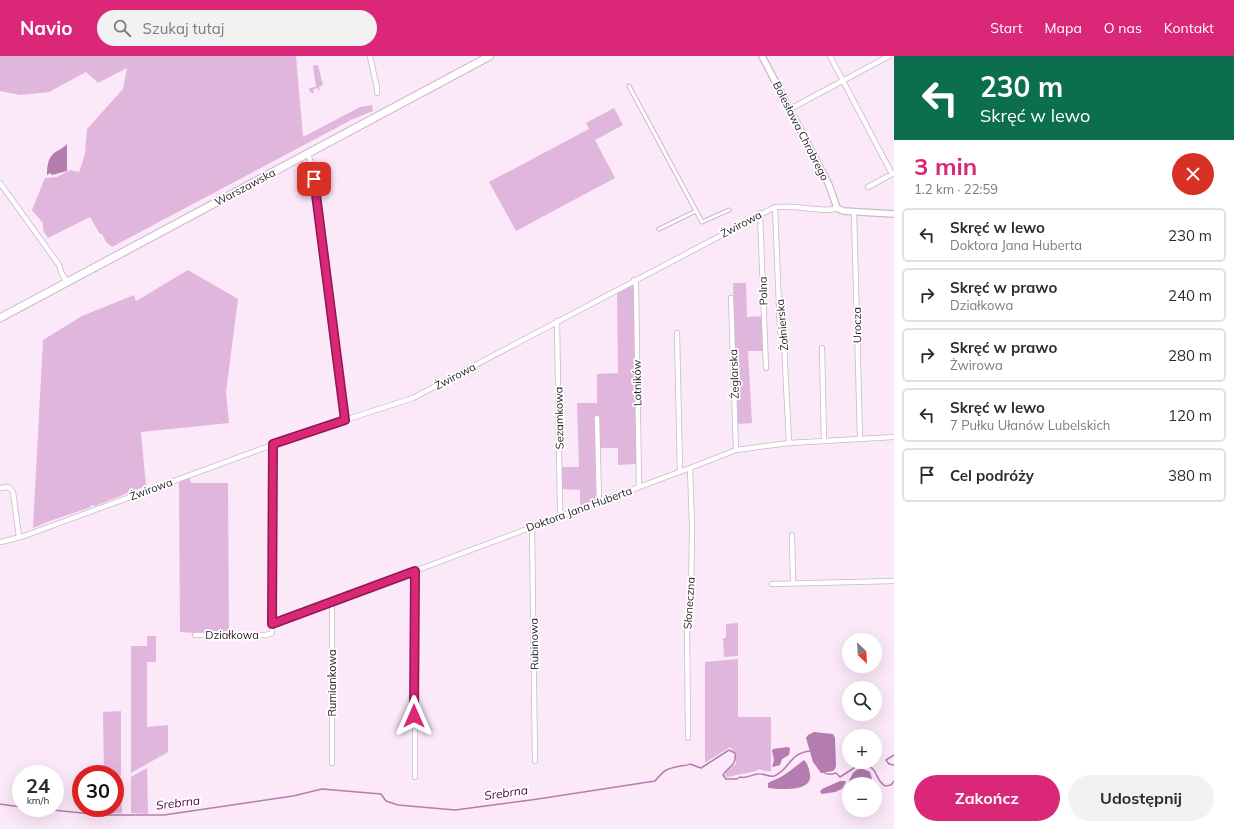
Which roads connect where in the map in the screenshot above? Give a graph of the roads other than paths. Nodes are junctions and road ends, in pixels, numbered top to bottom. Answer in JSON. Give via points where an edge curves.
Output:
{"nodes":[{"id":1,"x":370,"y":56,"type":"edge"},
{"id":2,"x":490,"y":56,"type":"edge"},
{"id":3,"x":762,"y":56,"type":"edge"},
{"id":4,"x":830,"y":56,"type":"edge"},
{"id":5,"x":889,"y":56,"type":"edge"},
{"id":6,"x":842,"y":81,"type":"junction"},
{"id":7,"x":629,"y":86,"type":"dead end"},
{"id":8,"x":377,"y":93,"type":"dead end"},
{"id":9,"x":790,"y":109,"type":"junction"},
{"id":10,"x":308,"y":154,"type":"junction"},
{"id":11,"x":893,"y":174,"type":"edge"},
{"id":12,"x":0,"y":183,"type":"edge"},
{"id":13,"x":868,"y":186,"type":"dead end"},
{"id":14,"x":775,"y":207,"type":"junction"},
{"id":15,"x":837,"y":208,"type":"junction"},
{"id":16,"x":729,"y":210,"type":"dead end"},
{"id":17,"x":696,"y":211,"type":"junction"},
{"id":18,"x":854,"y":212,"type":"junction"},
{"id":19,"x":760,"y":214,"type":"junction"},
{"id":20,"x":894,"y":214,"type":"edge"},
{"id":21,"x":659,"y":229,"type":"dead end"},
{"id":22,"x":634,"y":280,"type":"junction"},
{"id":23,"x":67,"y":282,"type":"junction"},
{"id":24,"x":731,"y":298,"type":"dead end"},
{"id":25,"x":0,"y":318,"type":"edge"},
{"id":26,"x":557,"y":321,"type":"junction"},
{"id":27,"x":678,"y":333,"type":"dead end"},
{"id":28,"x":822,"y":348,"type":"dead end"},
{"id":29,"x":766,"y":368,"type":"dead end"},
{"id":30,"x":597,"y":418,"type":"dead end"},
{"id":31,"x":345,"y":420,"type":"junction"},
{"id":32,"x":894,"y":437,"type":"edge"},
{"id":33,"x":860,"y":438,"type":"junction"},
{"id":34,"x":824,"y":441,"type":"junction"},
{"id":35,"x":789,"y":443,"type":"junction"},
{"id":36,"x":273,"y":444,"type":"junction"},
{"id":37,"x":736,"y":450,"type":"junction"},
{"id":38,"x":690,"y":468,"type":"junction"},
{"id":39,"x":680,"y":472,"type":"junction"},
{"id":40,"x":639,"y":487,"type":"junction"},
{"id":41,"x":0,"y":488,"type":"edge"},
{"id":42,"x":599,"y":502,"type":"junction"},
{"id":43,"x":561,"y":515,"type":"junction"},
{"id":44,"x":532,"y":527,"type":"junction"},
{"id":45,"x":792,"y":535,"type":"dead end"},
{"id":46,"x":19,"y":537,"type":"junction"},
{"id":47,"x":1,"y":542,"type":"dead end"},
{"id":48,"x":415,"y":571,"type":"junction"},
{"id":49,"x":894,"y":581,"type":"edge"},
{"id":50,"x":793,"y":583,"type":"junction"},
{"id":51,"x":772,"y":584,"type":"dead end"},
{"id":52,"x":332,"y":602,"type":"junction"},
{"id":53,"x":272,"y":624,"type":"junction"},
{"id":54,"x":196,"y":635,"type":"dead end"},
{"id":55,"x":688,"y":738,"type":"dead end"},
{"id":56,"x":535,"y":761,"type":"dead end"},
{"id":57,"x":332,"y":763,"type":"dead end"},
{"id":58,"x":414,"y":776,"type":"dead end"}],
"edges":[{"from":1,"to":8,"type":"street"},
{"from":2,"to":10,"type":"main road","name":"Warszawska"},
{"from":3,"to":9,"type":"street","name":"Bolesława Chrobrego"},
{"from":4,"to":6,"type":"street"},
{"from":5,"to":6,"type":"street"},
{"from":6,"to":9,"type":"street"},
{"from":6,"to":11,"type":"street"},
{"from":7,"to":17,"type":"street"},
{"from":9,"to":15,"type":"street","name":"Bolesława Chrobrego","via":[[831,190]]},
{"from":10,"to":23,"type":"main road","name":"Warszawska"},
{"from":10,"to":31,"type":"street","via":[[316,193]]},
{"from":11,"to":13,"type":"street"},
{"from":12,"to":23,"type":"street","via":[[59,265]]},
{"from":14,"to":15,"type":"street","name":"Żwirowa"},
{"from":14,"to":19,"type":"street","name":"Żwirowa"},
{"from":14,"to":35,"type":"street","name":"Żołnierska","via":[[780,331],[784,342]]},
{"from":15,"to":18,"type":"street","name":"Żwirowa"},
{"from":16,"to":17,"type":"street","via":[[702,222]]},
{"from":17,"to":21,"type":"street"},
{"from":18,"to":20,"type":"street","name":"Żwirowa"},
{"from":18,"to":33,"type":"street","name":"Urocza"},
{"from":19,"to":22,"type":"street","name":"Żwirowa"},
{"from":19,"to":29,"type":"street","name":"Polna"},
{"from":22,"to":26,"type":"street","name":"Żwirowa"},
{"from":22,"to":40,"type":"street","name":"Lotników"},
{"from":23,"to":25,"type":"main road","name":"Warszawska"},
{"from":24,"to":37,"type":"street","name":"Żeglarska"},
{"from":26,"to":31,"type":"street","name":"Żwirowa","via":[[420,394]]},
{"from":26,"to":43,"type":"street","name":"Sezamkowa"},
{"from":27,"to":39,"type":"street"},
{"from":28,"to":34,"type":"street"},
{"from":30,"to":42,"type":"street"},
{"from":31,"to":36,"type":"street","name":"Żwirowa"},
{"from":32,"to":33,"type":"street","name":"Doktora Jana Huberta"},
{"from":33,"to":34,"type":"street","name":"Doktora Jana Huberta"},
{"from":34,"to":35,"type":"street","name":"Doktora Jana Huberta"},
{"from":35,"to":37,"type":"street","name":"Doktora Jana Huberta"},
{"from":36,"to":46,"type":"street","name":"Żwirowa"},
{"from":36,"to":53,"type":"street","name":"Działkowa"},
{"from":37,"to":38,"type":"street","name":"Doktora Jana Huberta"},
{"from":38,"to":39,"type":"street","name":"Doktora Jana Huberta"},
{"from":38,"to":55,"type":"street","name":"Słoneczna","via":[[692,526],[691,607],[688,621]]},
{"from":39,"to":40,"type":"street","name":"Doktora Jana Huberta"},
{"from":40,"to":42,"type":"street","name":"Doktora Jana Huberta"},
{"from":41,"to":46,"type":"street","via":[[8,487],[13,492]]},
{"from":42,"to":43,"type":"street","name":"Doktora Jana Huberta"},
{"from":43,"to":44,"type":"street","name":"Doktora Jana Huberta"},
{"from":44,"to":48,"type":"street","name":"Doktora Jana Huberta"},
{"from":44,"to":56,"type":"street","name":"Rubinowa"},
{"from":45,"to":50,"type":"street"},
{"from":46,"to":47,"type":"street","name":"Żwirowa"},
{"from":48,"to":52,"type":"street","name":"Doktora Jana Huberta"},
{"from":48,"to":58,"type":"street"},
{"from":49,"to":50,"type":"street"},
{"from":50,"to":51,"type":"street"},
{"from":52,"to":53,"type":"street","name":"Doktora Jana Huberta"},
{"from":52,"to":57,"type":"street","name":"Rumiankowa"},
{"from":53,"to":54,"type":"street","name":"Działkowa","via":[[272,633],[266,635]]}]}
